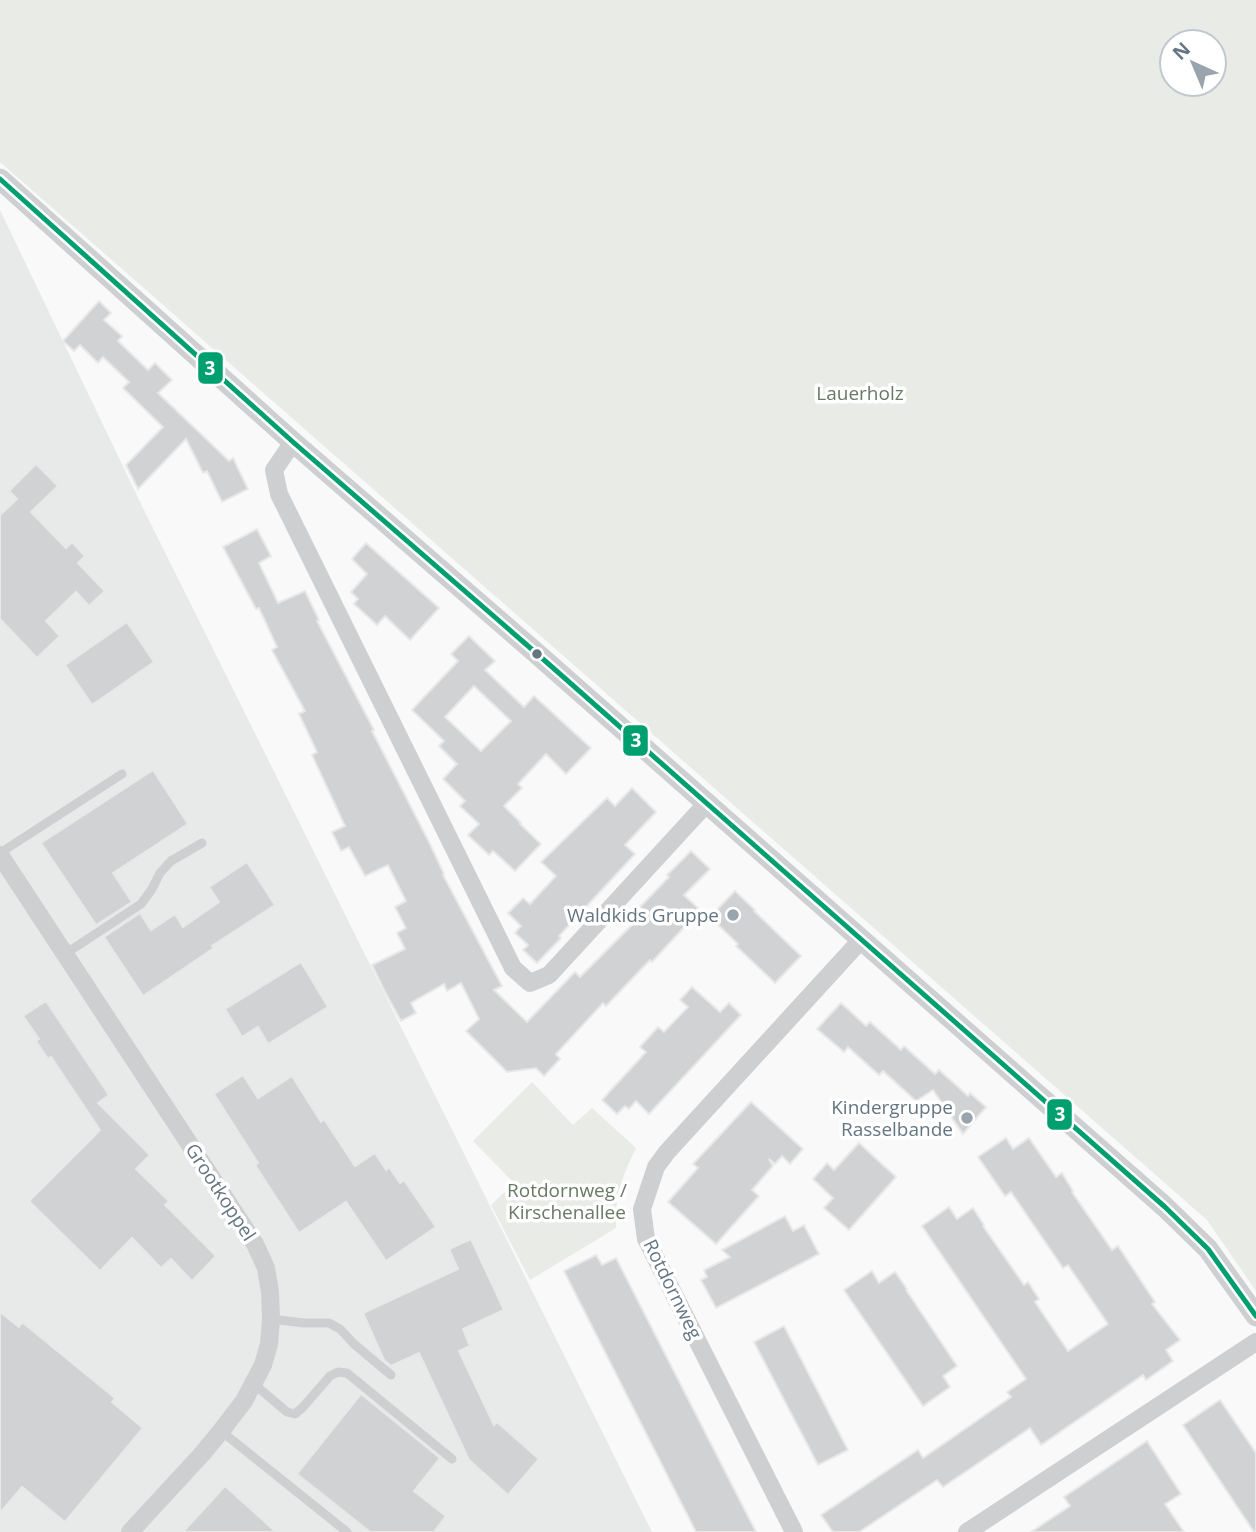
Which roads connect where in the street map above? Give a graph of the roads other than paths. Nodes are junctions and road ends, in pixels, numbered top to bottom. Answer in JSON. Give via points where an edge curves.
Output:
{"nodes":[{"id":1,"x":0,"y":179,"type":"edge"},
{"id":2,"x":293,"y":442,"type":"junction"},
{"id":3,"x":122,"y":774,"type":"dead end"},
{"id":4,"x":707,"y":803,"type":"junction"},
{"id":5,"x":202,"y":843,"type":"dead end"},
{"id":6,"x":0,"y":854,"type":"edge"},
{"id":7,"x":862,"y":939,"type":"junction"},
{"id":8,"x":65,"y":954,"type":"junction"},
{"id":9,"x":1256,"y":1316,"type":"edge"},
{"id":10,"x":271,"y":1320,"type":"junction"},
{"id":11,"x":1256,"y":1342,"type":"edge"},
{"id":12,"x":391,"y":1375,"type":"dead end"},
{"id":13,"x":254,"y":1384,"type":"junction"},
{"id":14,"x":221,"y":1431,"type":"junction"},
{"id":15,"x":452,"y":1459,"type":"dead end"},
{"id":16,"x":130,"y":1532,"type":"edge"},
{"id":17,"x":347,"y":1532,"type":"edge"},
{"id":18,"x":794,"y":1532,"type":"edge"},
{"id":19,"x":967,"y":1532,"type":"edge"}],
"edges":[{"from":1,"to":2,"type":"street"},
{"from":2,"to":4,"type":"street"},
{"from":2,"to":4,"type":"street","via":[[274,470],[279,494],[513,968],[530,983],[549,975]]},
{"from":3,"to":6,"type":"lane"},
{"from":4,"to":7,"type":"street"},
{"from":5,"to":8,"type":"lane","via":[[171,861],[141,904]]},
{"from":6,"to":8,"type":"street","name":"Grootkoppel"},
{"from":7,"to":9,"type":"street","via":[[1187,1228],[1208,1249]]},
{"from":7,"to":18,"type":"street","name":"Rotdornweg","via":[[667,1152],[656,1167],[642,1209],[646,1238]]},
{"from":8,"to":10,"type":"street","name":"Grootkoppel","via":[[255,1244],[267,1268]]},
{"from":10,"to":12,"type":"lane","via":[[329,1323]]},
{"from":10,"to":13,"type":"street","name":"Grootkoppel","via":[[269,1344]]},
{"from":11,"to":19,"type":"street"},
{"from":13,"to":14,"type":"street","name":"Grootkoppel"},
{"from":13,"to":15,"type":"lane","via":[[287,1412],[295,1413],[330,1376],[347,1373]]},
{"from":14,"to":16,"type":"street","name":"Grootkoppel"},
{"from":14,"to":17,"type":"lane"}]}
